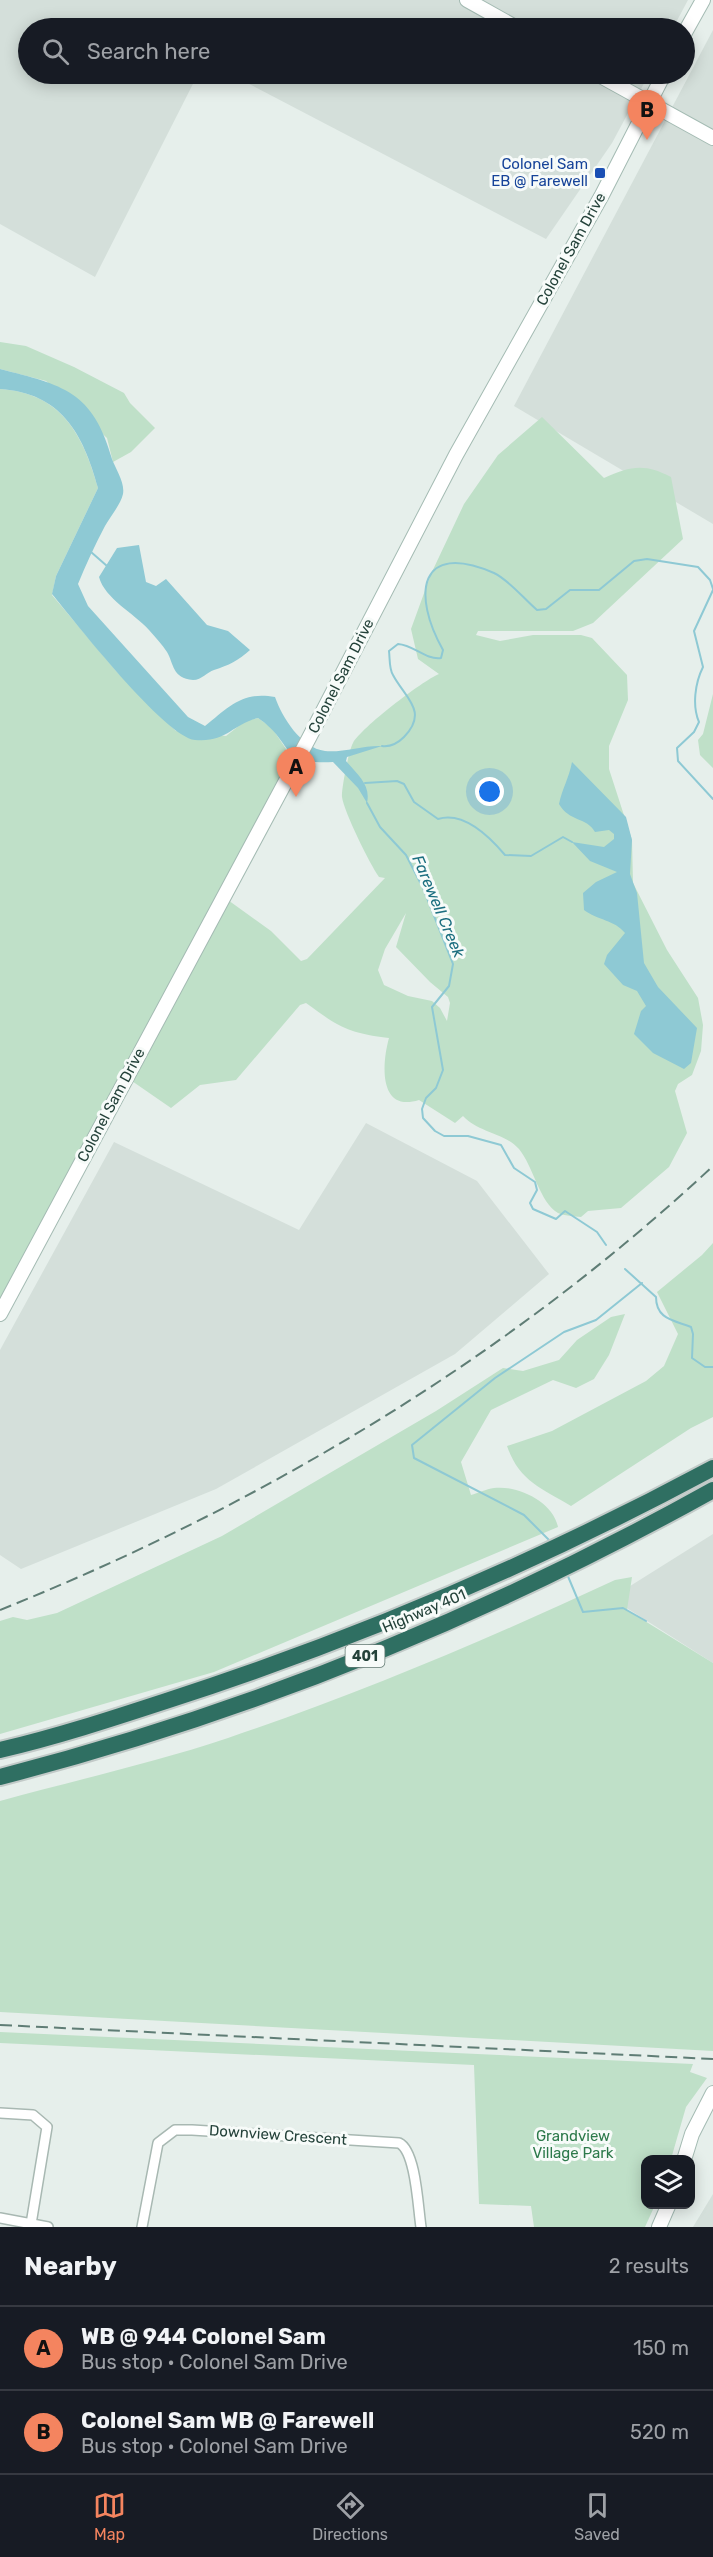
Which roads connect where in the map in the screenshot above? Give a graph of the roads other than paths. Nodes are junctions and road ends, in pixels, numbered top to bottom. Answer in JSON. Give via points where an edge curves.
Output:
{"nodes":[{"id":1,"x":467,"y":0,"type":"edge"},
{"id":2,"x":703,"y":0,"type":"edge"},
{"id":3,"x":499,"y":18,"type":"edge"},
{"id":4,"x":693,"y":18,"type":"edge"},
{"id":5,"x":615,"y":84,"type":"edge"},
{"id":6,"x":658,"y":84,"type":"edge"},
{"id":7,"x":648,"y":103,"type":"junction"},
{"id":8,"x":713,"y":138,"type":"edge"},
{"id":9,"x":0,"y":1314,"type":"edge"},
{"id":10,"x":713,"y":1468,"type":"edge"},
{"id":11,"x":713,"y":1491,"type":"edge"},
{"id":12,"x":0,"y":1750,"type":"edge"},
{"id":13,"x":0,"y":1777,"type":"edge"},
{"id":14,"x":713,"y":2093,"type":"edge"},
{"id":15,"x":0,"y":2113,"type":"edge"},
{"id":16,"x":686,"y":2155,"type":"edge"},
{"id":17,"x":667,"y":2209,"type":"edge"},
{"id":18,"x":0,"y":2218,"type":"edge"},
{"id":19,"x":31,"y":2224,"type":"junction"},
{"id":20,"x":48,"y":2227,"type":"edge"},
{"id":21,"x":142,"y":2227,"type":"edge"},
{"id":22,"x":421,"y":2227,"type":"edge"},
{"id":23,"x":659,"y":2227,"type":"edge"}],
"edges":[{"from":1,"to":3,"type":"street"},
{"from":2,"to":4,"type":"street"},
{"from":5,"to":7,"type":"street"},
{"from":6,"to":7,"type":"street","name":"Colonel Sam Drive"},
{"from":7,"to":8,"type":"street"},
{"from":7,"to":9,"type":"street","name":"Colonel Sam Drive","via":[[602,195],[456,455]]},
{"from":10,"to":12,"type":"highway","name":"Highway 401","number":"401","via":[[640,1507],[472,1585],[343,1639],[238,1678],[52,1738]]},
{"from":11,"to":13,"type":"highway","name":"Highway 401","number":"401","via":[[537,1581],[278,1692],[54,1764]]},
{"from":14,"to":16,"type":"street"},
{"from":15,"to":19,"type":"street","via":[[33,2115],[47,2127]]},
{"from":17,"to":23,"type":"street"},
{"from":18,"to":19,"type":"street"},
{"from":19,"to":20,"type":"street"},
{"from":21,"to":22,"type":"street","name":"Downview Crescent","via":[[158,2143],[175,2130],[405,2145],[411,2158]]}]}
